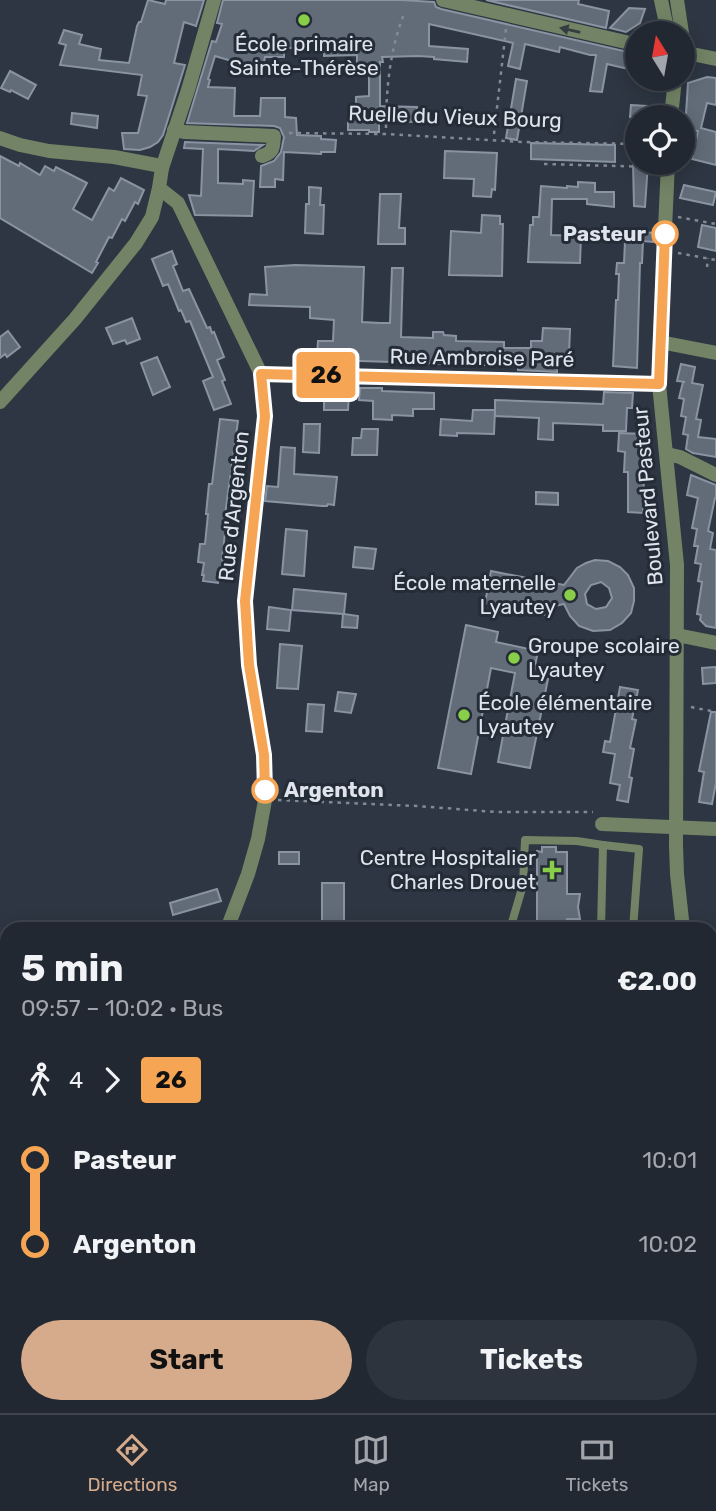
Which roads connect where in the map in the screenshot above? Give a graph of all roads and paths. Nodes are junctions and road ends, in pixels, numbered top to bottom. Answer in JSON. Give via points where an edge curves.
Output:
{"nodes":[{"id":1,"x":214,"y":0,"type":"edge"},
{"id":2,"x":443,"y":0,"type":"edge"},
{"id":3,"x":661,"y":0,"type":"edge"},
{"id":4,"x":677,"y":0,"type":"edge"},
{"id":5,"x":404,"y":13,"type":"dead end"},
{"id":6,"x":508,"y":16,"type":"junction"},
{"id":7,"x":665,"y":21,"type":"edge"},
{"id":8,"x":680,"y":21,"type":"edge"},
{"id":9,"x":625,"y":42,"type":"edge"},
{"id":10,"x":695,"y":55,"type":"edge"},
{"id":11,"x":716,"y":59,"type":"edge"},
{"id":12,"x":386,"y":128,"type":"dead end"},
{"id":13,"x":174,"y":130,"type":"junction"},
{"id":14,"x":494,"y":134,"type":"dead end"},
{"id":15,"x":274,"y":136,"type":"junction"},
{"id":16,"x":0,"y":138,"type":"edge"},
{"id":17,"x":625,"y":144,"type":"edge"},
{"id":18,"x":262,"y":156,"type":"dead end"},
{"id":19,"x":544,"y":164,"type":"dead end"},
{"id":20,"x":625,"y":165,"type":"edge"},
{"id":21,"x":162,"y":168,"type":"junction"},
{"id":22,"x":667,"y":175,"type":"edge"},
{"id":23,"x":159,"y":188,"type":"junction"},
{"id":24,"x":665,"y":215,"type":"junction"},
{"id":25,"x":716,"y":224,"type":"edge"},
{"id":26,"x":664,"y":250,"type":"junction"},
{"id":27,"x":708,"y":258,"type":"junction"},
{"id":28,"x":716,"y":260,"type":"edge"},
{"id":29,"x":706,"y":267,"type":"dead end"},
{"id":30,"x":660,"y":342,"type":"junction"},
{"id":31,"x":716,"y":353,"type":"edge"},
{"id":32,"x":261,"y":374,"type":"junction"},
{"id":33,"x":659,"y":384,"type":"junction"},
{"id":34,"x":0,"y":402,"type":"edge"},
{"id":35,"x":667,"y":454,"type":"junction"},
{"id":36,"x":716,"y":475,"type":"edge"},
{"id":37,"x":677,"y":635,"type":"junction"},
{"id":38,"x":716,"y":643,"type":"edge"},
{"id":39,"x":677,"y":704,"type":"junction"},
{"id":40,"x":716,"y":712,"type":"edge"},
{"id":41,"x":265,"y":800,"type":"junction"},
{"id":42,"x":602,"y":824,"type":"joint"},
{"id":43,"x":676,"y":827,"type":"junction"},
{"id":44,"x":716,"y":829,"type":"edge"},
{"id":45,"x":603,"y":845,"type":"junction"},
{"id":46,"x":230,"y":922,"type":"edge"},
{"id":47,"x":512,"y":922,"type":"edge"},
{"id":48,"x":601,"y":922,"type":"edge"},
{"id":49,"x":634,"y":922,"type":"edge"},
{"id":50,"x":682,"y":922,"type":"edge"}],
"edges":[{"from":1,"to":13,"type":"street"},
{"from":2,"to":6,"type":"street"},
{"from":3,"to":7,"type":"street"},
{"from":4,"to":8,"type":"street"},
{"from":5,"to":12,"type":"path","via":[[390,66]]},
{"from":9,"to":6,"type":"street","one_way":true},
{"from":6,"to":14,"type":"path"},
{"from":10,"to":11,"type":"street"},
{"from":13,"to":15,"type":"street"},
{"from":13,"to":21,"type":"street"},
{"from":15,"to":17,"type":"path","name":"Ruelle du Vieux Bourg","via":[[386,134]]},
{"from":15,"to":18,"type":"street","via":[[271,153]]},
{"from":16,"to":21,"type":"street","via":[[49,151],[114,157]]},
{"from":19,"to":20,"type":"path"},
{"from":21,"to":23,"type":"street"},
{"from":22,"to":24,"type":"street","name":"Boulevard Pasteur"},
{"from":23,"to":32,"type":"street","via":[[178,203]]},
{"from":23,"to":34,"type":"street","via":[[152,217],[136,243]]},
{"from":24,"to":25,"type":"path"},
{"from":24,"to":26,"type":"street","name":"Boulevard Pasteur"},
{"from":26,"to":27,"type":"path"},
{"from":26,"to":30,"type":"street","name":"Boulevard Pasteur"},
{"from":27,"to":28,"type":"path"},
{"from":27,"to":29,"type":"path"},
{"from":30,"to":31,"type":"street"},
{"from":30,"to":33,"type":"street","name":"Boulevard Pasteur"},
{"from":32,"to":33,"type":"street","name":"Rue Ambroise Paré"},
{"from":32,"to":41,"type":"street","name":"Rue d'Argenton","via":[[265,416],[245,601],[249,665],[264,755]]},
{"from":33,"to":35,"type":"street","name":"Boulevard Pasteur"},
{"from":35,"to":36,"type":"street"},
{"from":35,"to":37,"type":"street","name":"Boulevard Pasteur","via":[[677,565]]},
{"from":37,"to":38,"type":"street"},
{"from":37,"to":39,"type":"street","name":"Boulevard Pasteur"},
{"from":39,"to":40,"type":"path"},
{"from":39,"to":43,"type":"street","name":"Boulevard Pasteur"},
{"from":41,"to":42,"type":"path","via":[[496,812],[602,812]]},
{"from":41,"to":46,"type":"street","name":"Rue d'Argenton","via":[[248,874]]},
{"from":42,"to":43,"type":"street"},
{"from":43,"to":44,"type":"street"},
{"from":43,"to":50,"type":"street","name":"Boulevard Pasteur"},
{"from":45,"to":47,"type":"lane","via":[[525,840],[523,885]]},
{"from":45,"to":48,"type":"lane"},
{"from":45,"to":49,"type":"lane","via":[[639,849]]}]}
